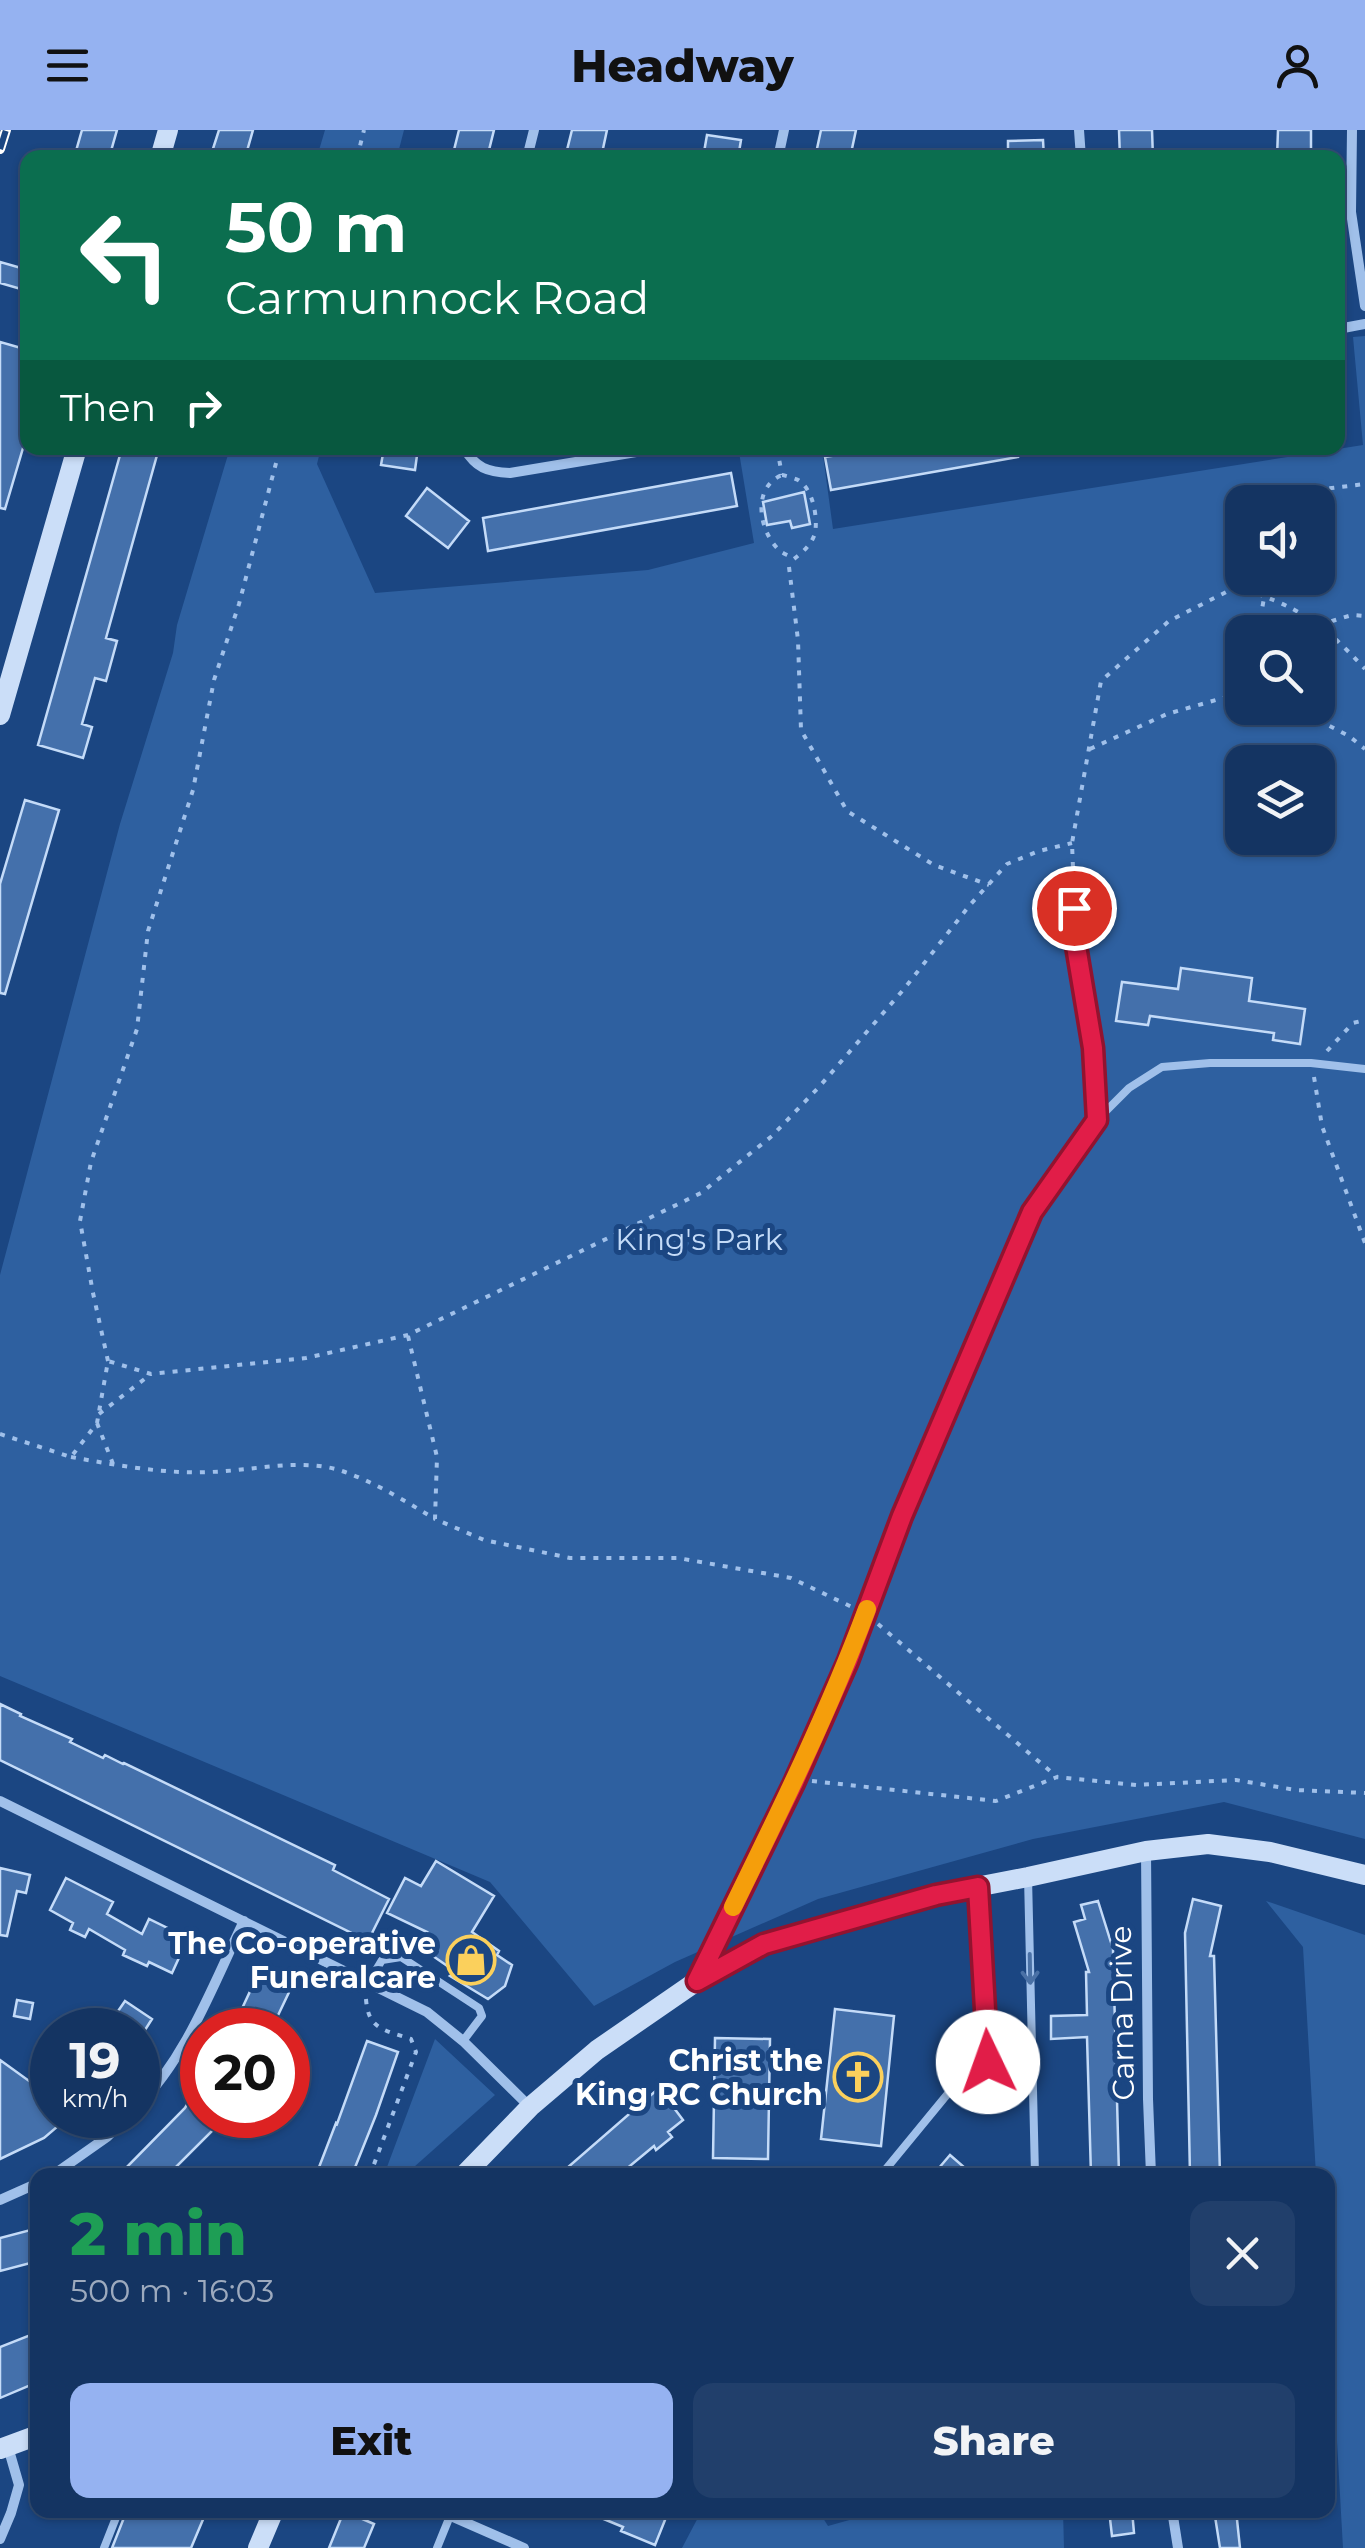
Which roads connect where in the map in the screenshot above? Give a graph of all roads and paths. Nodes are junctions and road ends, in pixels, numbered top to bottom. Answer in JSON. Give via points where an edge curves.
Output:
{"nodes":[{"id":1,"x":1352,"y":130,"type":"edge"},
{"id":2,"x":1365,"y":306,"type":"edge"},
{"id":3,"x":75,"y":455,"type":"edge"},
{"id":4,"x":278,"y":455,"type":"edge"},
{"id":5,"x":468,"y":455,"type":"edge"},
{"id":6,"x":618,"y":455,"type":"edge"},
{"id":7,"x":778,"y":455,"type":"edge"},
{"id":8,"x":782,"y":475,"type":"junction"},
{"id":9,"x":1365,"y":484,"type":"edge"},
{"id":10,"x":1335,"y":487,"type":"edge"},
{"id":11,"x":789,"y":568,"type":"dead end"},
{"id":12,"x":1225,"y":592,"type":"edge"},
{"id":13,"x":1264,"y":595,"type":"joint"},
{"id":14,"x":1261,"y":615,"type":"edge"},
{"id":15,"x":1305,"y":615,"type":"edge"},
{"id":16,"x":1365,"y":616,"type":"edge"},
{"id":17,"x":1335,"y":620,"type":"edge"},
{"id":18,"x":1335,"y":638,"type":"edge"},
{"id":19,"x":1365,"y":669,"type":"edge"},
{"id":20,"x":1225,"y":697,"type":"edge"},
{"id":21,"x":0,"y":715,"type":"edge"},
{"id":22,"x":1328,"y":725,"type":"edge"},
{"id":23,"x":1090,"y":749,"type":"junction"},
{"id":24,"x":1365,"y":749,"type":"edge"},
{"id":25,"x":1072,"y":844,"type":"junction"},
{"id":26,"x":988,"y":884,"type":"junction"},
{"id":27,"x":1074,"y":908,"type":"joint"},
{"id":28,"x":1365,"y":1020,"type":"edge"},
{"id":29,"x":1311,"y":1064,"type":"junction"},
{"id":30,"x":1365,"y":1069,"type":"edge"},
{"id":31,"x":1097,"y":1120,"type":"junction"},
{"id":32,"x":1365,"y":1243,"type":"edge"},
{"id":33,"x":408,"y":1335,"type":"junction"},
{"id":34,"x":108,"y":1361,"type":"junction"},
{"id":35,"x":151,"y":1374,"type":"junction"},
{"id":36,"x":98,"y":1414,"type":"junction"},
{"id":37,"x":96,"y":1423,"type":"junction"},
{"id":38,"x":0,"y":1434,"type":"edge"},
{"id":39,"x":71,"y":1457,"type":"junction"},
{"id":40,"x":114,"y":1464,"type":"junction"},
{"id":41,"x":435,"y":1520,"type":"junction"},
{"id":42,"x":865,"y":1614,"type":"junction"},
{"id":43,"x":1058,"y":1776,"type":"junction"},
{"id":44,"x":796,"y":1779,"type":"junction"},
{"id":45,"x":1365,"y":1793,"type":"edge"},
{"id":46,"x":0,"y":1802,"type":"edge"},
{"id":47,"x":1146,"y":1850,"type":"junction"},
{"id":48,"x":1365,"y":1875,"type":"edge"},
{"id":49,"x":1028,"y":1877,"type":"junction"},
{"id":50,"x":978,"y":1887,"type":"junction"},
{"id":51,"x":244,"y":1921,"type":"junction"},
{"id":52,"x":697,"y":1981,"type":"junction"},
{"id":53,"x":368,"y":1984,"type":"junction"},
{"id":54,"x":464,"y":2041,"type":"junction"},
{"id":55,"x":1032,"y":2060,"type":"junction"},
{"id":56,"x":988,"y":2062,"type":"junction"},
{"id":57,"x":160,"y":2078,"type":"edge"},
{"id":58,"x":530,"y":2107,"type":"junction"},
{"id":59,"x":106,"y":2138,"type":"edge"},
{"id":60,"x":63,"y":2168,"type":"edge"},
{"id":61,"x":373,"y":2168,"type":"edge"},
{"id":62,"x":471,"y":2168,"type":"edge"},
{"id":63,"x":888,"y":2168,"type":"edge"},
{"id":64,"x":1035,"y":2168,"type":"edge"},
{"id":65,"x":1151,"y":2168,"type":"edge"},
{"id":66,"x":30,"y":2186,"type":"edge"},
{"id":67,"x":0,"y":2200,"type":"edge"},
{"id":68,"x":30,"y":2438,"type":"edge"},
{"id":69,"x":4,"y":2448,"type":"edge"},
{"id":70,"x":116,"y":2518,"type":"edge"},
{"id":71,"x":271,"y":2518,"type":"edge"},
{"id":72,"x":449,"y":2518,"type":"edge"},
{"id":73,"x":455,"y":2518,"type":"edge"},
{"id":74,"x":1173,"y":2518,"type":"edge"},
{"id":75,"x":0,"y":2539,"type":"edge"},
{"id":76,"x":104,"y":2548,"type":"edge"},
{"id":77,"x":258,"y":2548,"type":"edge"},
{"id":78,"x":437,"y":2548,"type":"edge"},
{"id":79,"x":524,"y":2548,"type":"edge"},
{"id":80,"x":1178,"y":2548,"type":"edge"}],
"edges":[{"from":1,"to":2,"type":"street","via":[[1351,212]]},
{"from":3,"to":21,"type":"main road"},
{"from":4,"to":34,"type":"path","via":[[214,680],[193,790],[148,932],[137,1030],[91,1162],[80,1221]]},
{"from":5,"to":6,"type":"street","via":[[492,472],[510,473]]},
{"from":7,"to":8,"type":"path"},
{"from":8,"to":8,"type":"path","via":[[798,479],[814,508],[816,531],[794,558],[769,536],[763,516],[764,490]]},
{"from":9,"to":10,"type":"path"},
{"from":11,"to":26,"type":"path","via":[[801,730],[847,811],[934,864]]},
{"from":12,"to":23,"type":"path","via":[[1168,620],[1100,682]]},
{"from":13,"to":14,"type":"path"},
{"from":13,"to":15,"type":"path"},
{"from":16,"to":17,"type":"path"},
{"from":18,"to":19,"type":"path"},
{"from":20,"to":23,"type":"path","via":[[1167,714]]},
{"from":22,"to":24,"type":"path"},
{"from":23,"to":25,"type":"path"},
{"from":25,"to":26,"type":"path","via":[[1007,864]]},
{"from":25,"to":27,"type":"path"},
{"from":26,"to":33,"type":"path","via":[[820,1086],[772,1136],[701,1193]]},
{"from":27,"to":31,"type":"lane"},
{"from":28,"to":29,"type":"path"},
{"from":29,"to":30,"type":"lane"},
{"from":29,"to":31,"type":"lane","via":[[1162,1066]]},
{"from":29,"to":32,"type":"path","via":[[1322,1126]]},
{"from":31,"to":42,"type":"lane","via":[[1032,1212]]},
{"from":33,"to":35,"type":"path","via":[[306,1358]]},
{"from":33,"to":41,"type":"path","via":[[438,1457]]},
{"from":34,"to":35,"type":"path"},
{"from":34,"to":36,"type":"path"},
{"from":35,"to":36,"type":"path"},
{"from":36,"to":37,"type":"path"},
{"from":37,"to":39,"type":"path"},
{"from":37,"to":40,"type":"path"},
{"from":38,"to":39,"type":"path"},
{"from":39,"to":40,"type":"path"},
{"from":40,"to":41,"type":"path","via":[[152,1471],[337,1470]]},
{"from":41,"to":42,"type":"path","via":[[484,1540],[570,1558],[678,1558],[791,1578]]},
{"from":42,"to":43,"type":"path"},
{"from":42,"to":44,"type":"lane"},
{"from":43,"to":44,"type":"path","via":[[996,1800]]},
{"from":43,"to":45,"type":"path","via":[[1136,1785],[1236,1780]]},
{"from":44,"to":52,"type":"lane"},
{"from":46,"to":51,"type":"street"},
{"from":47,"to":48,"type":"main road","via":[[1208,1844]]},
{"from":47,"to":49,"type":"main road"},
{"from":47,"to":65,"type":"street","name":"Carna Drive"},
{"from":49,"to":50,"type":"main road"},
{"from":49,"to":55,"type":"lane","one_way":true},
{"from":50,"to":52,"type":"main road","via":[[764,1944]]},
{"from":50,"to":56,"type":"lane"},
{"from":51,"to":53,"type":"street"},
{"from":51,"to":57,"type":"street","via":[[182,2049]]},
{"from":52,"to":58,"type":"main road","via":[[597,2050]]},
{"from":53,"to":54,"type":"street","via":[[428,2012]]},
{"from":53,"to":54,"type":"lane","via":[[382,1960],[401,1957],[479,2008],[482,2016]]},
{"from":53,"to":61,"type":"path","via":[[368,2018],[410,2040],[416,2052]]},
{"from":54,"to":58,"type":"street"},
{"from":55,"to":56,"type":"lane"},
{"from":55,"to":64,"type":"lane"},
{"from":56,"to":63,"type":"lane","via":[[964,2074]]},
{"from":58,"to":62,"type":"main road"},
{"from":59,"to":60,"type":"street"},
{"from":66,"to":67,"type":"street"},
{"from":68,"to":69,"type":"main road"},
{"from":69,"to":75,"type":"street","via":[[19,2485]]},
{"from":70,"to":76,"type":"lane"},
{"from":71,"to":77,"type":"main road"},
{"from":72,"to":78,"type":"lane"},
{"from":73,"to":79,"type":"street"},
{"from":74,"to":80,"type":"street"}]}
